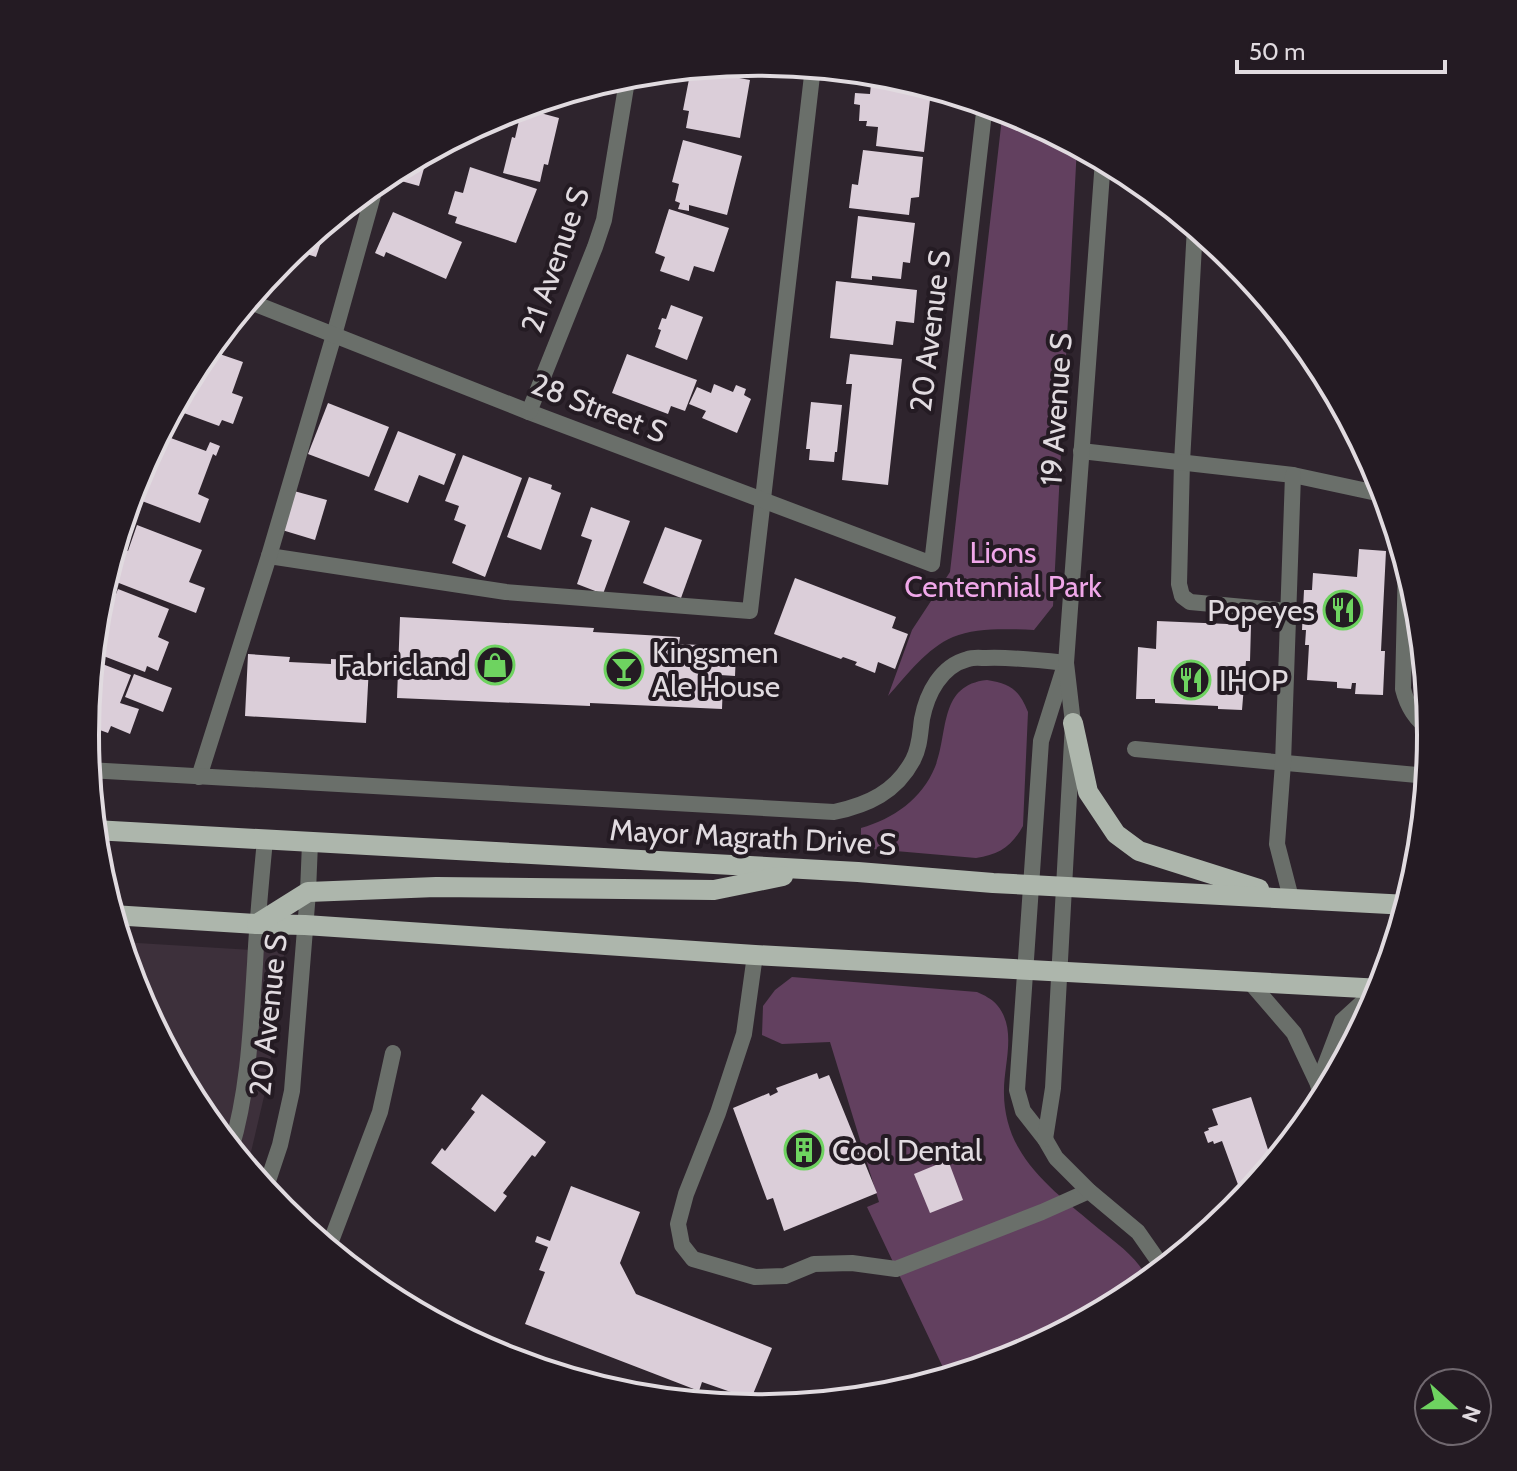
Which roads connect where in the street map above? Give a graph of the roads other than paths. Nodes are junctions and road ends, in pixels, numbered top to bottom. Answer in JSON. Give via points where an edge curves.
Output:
{"nodes":[{"id":1,"x":812,"y":78,"type":"edge"},
{"id":2,"x":626,"y":90,"type":"edge"},
{"id":3,"x":984,"y":116,"type":"edge"},
{"id":4,"x":1102,"y":173,"type":"edge"},
{"id":5,"x":371,"y":202,"type":"edge"},
{"id":6,"x":1194,"y":241,"type":"edge"},
{"id":7,"x":259,"y":305,"type":"edge"},
{"id":8,"x":334,"y":335,"type":"junction"},
{"id":9,"x":529,"y":412,"type":"junction"},
{"id":10,"x":1081,"y":451,"type":"junction"},
{"id":11,"x":1182,"y":462,"type":"junction"},
{"id":12,"x":1293,"y":475,"type":"junction"},
{"id":13,"x":1371,"y":492,"type":"edge"},
{"id":14,"x":763,"y":501,"type":"junction"},
{"id":15,"x":269,"y":556,"type":"junction"},
{"id":16,"x":932,"y":564,"type":"joint"},
{"id":17,"x":1405,"y":607,"type":"edge"},
{"id":18,"x":1288,"y":611,"type":"junction"},
{"id":19,"x":1066,"y":663,"type":"junction"},
{"id":20,"x":1418,"y":718,"type":"edge"},
{"id":21,"x":1073,"y":723,"type":"junction"},
{"id":22,"x":1135,"y":749,"type":"dead end"},
{"id":23,"x":1283,"y":763,"type":"junction"},
{"id":24,"x":100,"y":771,"type":"edge"},
{"id":25,"x":1417,"y":775,"type":"edge"},
{"id":26,"x":199,"y":777,"type":"junction"},
{"id":27,"x":106,"y":831,"type":"edge"},
{"id":28,"x":265,"y":840,"type":"junction"},
{"id":29,"x":310,"y":843,"type":"junction"},
{"id":30,"x":812,"y":870,"type":"junction"},
{"id":31,"x":1033,"y":885,"type":"junction"},
{"id":32,"x":1065,"y":887,"type":"junction"},
{"id":33,"x":308,"y":892,"type":"junction"},
{"id":34,"x":1288,"y":898,"type":"junction"},
{"id":35,"x":1396,"y":904,"type":"edge"},
{"id":36,"x":124,"y":916,"type":"edge"},
{"id":37,"x":257,"y":924,"type":"junction"},
{"id":38,"x":305,"y":925,"type":"junction"},
{"id":39,"x":755,"y":955,"type":"junction"},
{"id":40,"x":1026,"y":970,"type":"junction"},
{"id":41,"x":1060,"y":971,"type":"junction"},
{"id":42,"x":1250,"y":982,"type":"junction"},
{"id":43,"x":1368,"y":988,"type":"edge"},
{"id":44,"x":1360,"y":1006,"type":"edge"},
{"id":45,"x":393,"y":1053,"type":"dead end"},
{"id":46,"x":1318,"y":1084,"type":"joint"},
{"id":47,"x":235,"y":1137,"type":"edge"},
{"id":48,"x":1045,"y":1139,"type":"junction"},
{"id":49,"x":269,"y":1177,"type":"edge"},
{"id":50,"x":1089,"y":1191,"type":"junction"},
{"id":51,"x":332,"y":1238,"type":"edge"},
{"id":52,"x":1158,"y":1260,"type":"edge"}],
"edges":[{"from":1,"to":14,"type":"street"},
{"from":2,"to":9,"type":"street","name":"21 Avenue S","via":[[604,220]]},
{"from":3,"to":16,"type":"street","name":"20 Avenue S"},
{"from":4,"to":10,"type":"street","name":"19 Avenue S"},
{"from":5,"to":8,"type":"street"},
{"from":6,"to":11,"type":"street"},
{"from":7,"to":8,"type":"street","name":"28 Street S"},
{"from":8,"to":9,"type":"street","name":"28 Street S"},
{"from":8,"to":15,"type":"street"},
{"from":9,"to":14,"type":"street","name":"28 Street S"},
{"from":10,"to":11,"type":"street"},
{"from":10,"to":19,"type":"street","name":"19 Avenue S"},
{"from":11,"to":12,"type":"street"},
{"from":11,"to":18,"type":"street","via":[[1182,596],[1190,602]]},
{"from":12,"to":13,"type":"street"},
{"from":12,"to":18,"type":"street"},
{"from":14,"to":15,"type":"street","via":[[750,611],[506,592]]},
{"from":14,"to":16,"type":"street","name":"28 Street S"},
{"from":15,"to":26,"type":"street"},
{"from":17,"to":20,"type":"street","via":[[1403,689]]},
{"from":18,"to":23,"type":"street"},
{"from":19,"to":21,"type":"street","name":"19 Avenue S"},
{"from":19,"to":26,"type":"street","name":"Mayor Magrath Drive S","via":[[968,659],[950,668],[936,681],[926,703],[914,759],[901,779],[860,807],[834,812]]},
{"from":19,"to":31,"type":"street","name":"19 Avenue S","via":[[1041,741]]},
{"from":21,"to":32,"type":"street","name":"19 Avenue S"},
{"from":21,"to":34,"type":"main road","via":[[1088,792],[1116,834],[1139,851]]},
{"from":22,"to":23,"type":"street"},
{"from":23,"to":25,"type":"street"},
{"from":23,"to":34,"type":"street","via":[[1277,844]]},
{"from":24,"to":26,"type":"street","name":"Mayor Magrath Drive S"},
{"from":27,"to":28,"type":"main road","name":"Mayor Magrath Drive S"},
{"from":28,"to":29,"type":"main road","name":"Mayor Magrath Drive S"},
{"from":28,"to":37,"type":"street","name":"20 Avenue S"},
{"from":29,"to":30,"type":"main road","name":"Mayor Magrath Drive S"},
{"from":29,"to":33,"type":"street","name":"20 Avenue S"},
{"from":30,"to":31,"type":"main road","name":"Mayor Magrath Drive S"},
{"from":30,"to":33,"type":"main road","via":[[714,890],[436,887]]},
{"from":31,"to":32,"type":"main road","name":"Mayor Magrath Drive S"},
{"from":31,"to":40,"type":"street","name":"19 Avenue S"},
{"from":32,"to":34,"type":"main road","name":"Mayor Magrath Drive S"},
{"from":32,"to":41,"type":"street","name":"19 Avenue S"},
{"from":33,"to":37,"type":"main road"},
{"from":33,"to":38,"type":"street","name":"20 Avenue S"},
{"from":34,"to":35,"type":"main road","name":"Mayor Magrath Drive S"},
{"from":36,"to":37,"type":"main road"},
{"from":37,"to":38,"type":"main road"},
{"from":37,"to":47,"type":"street","name":"20 Avenue S","via":[[250,1049]]},
{"from":38,"to":39,"type":"main road"},
{"from":38,"to":49,"type":"street","name":"20 Avenue S","via":[[292,1091]]},
{"from":39,"to":40,"type":"main road"},
{"from":39,"to":50,"type":"street","via":[[744,1034],[678,1224],[682,1245],[693,1259],[755,1277],[785,1276],[814,1264],[896,1269]]},
{"from":40,"to":41,"type":"main road"},
{"from":40,"to":48,"type":"street","name":"19 Avenue S","via":[[1017,1090],[1023,1111]]},
{"from":41,"to":42,"type":"main road"},
{"from":41,"to":48,"type":"street","name":"19 Avenue S"},
{"from":42,"to":43,"type":"main road"},
{"from":42,"to":46,"type":"street","via":[[1294,1033]]},
{"from":44,"to":46,"type":"street","via":[[1342,1021]]},
{"from":45,"to":51,"type":"street","via":[[380,1112]]},
{"from":48,"to":50,"type":"street","name":"19 Avenue S"},
{"from":50,"to":52,"type":"street","name":"19 Avenue S","via":[[1138,1232]]}]}
